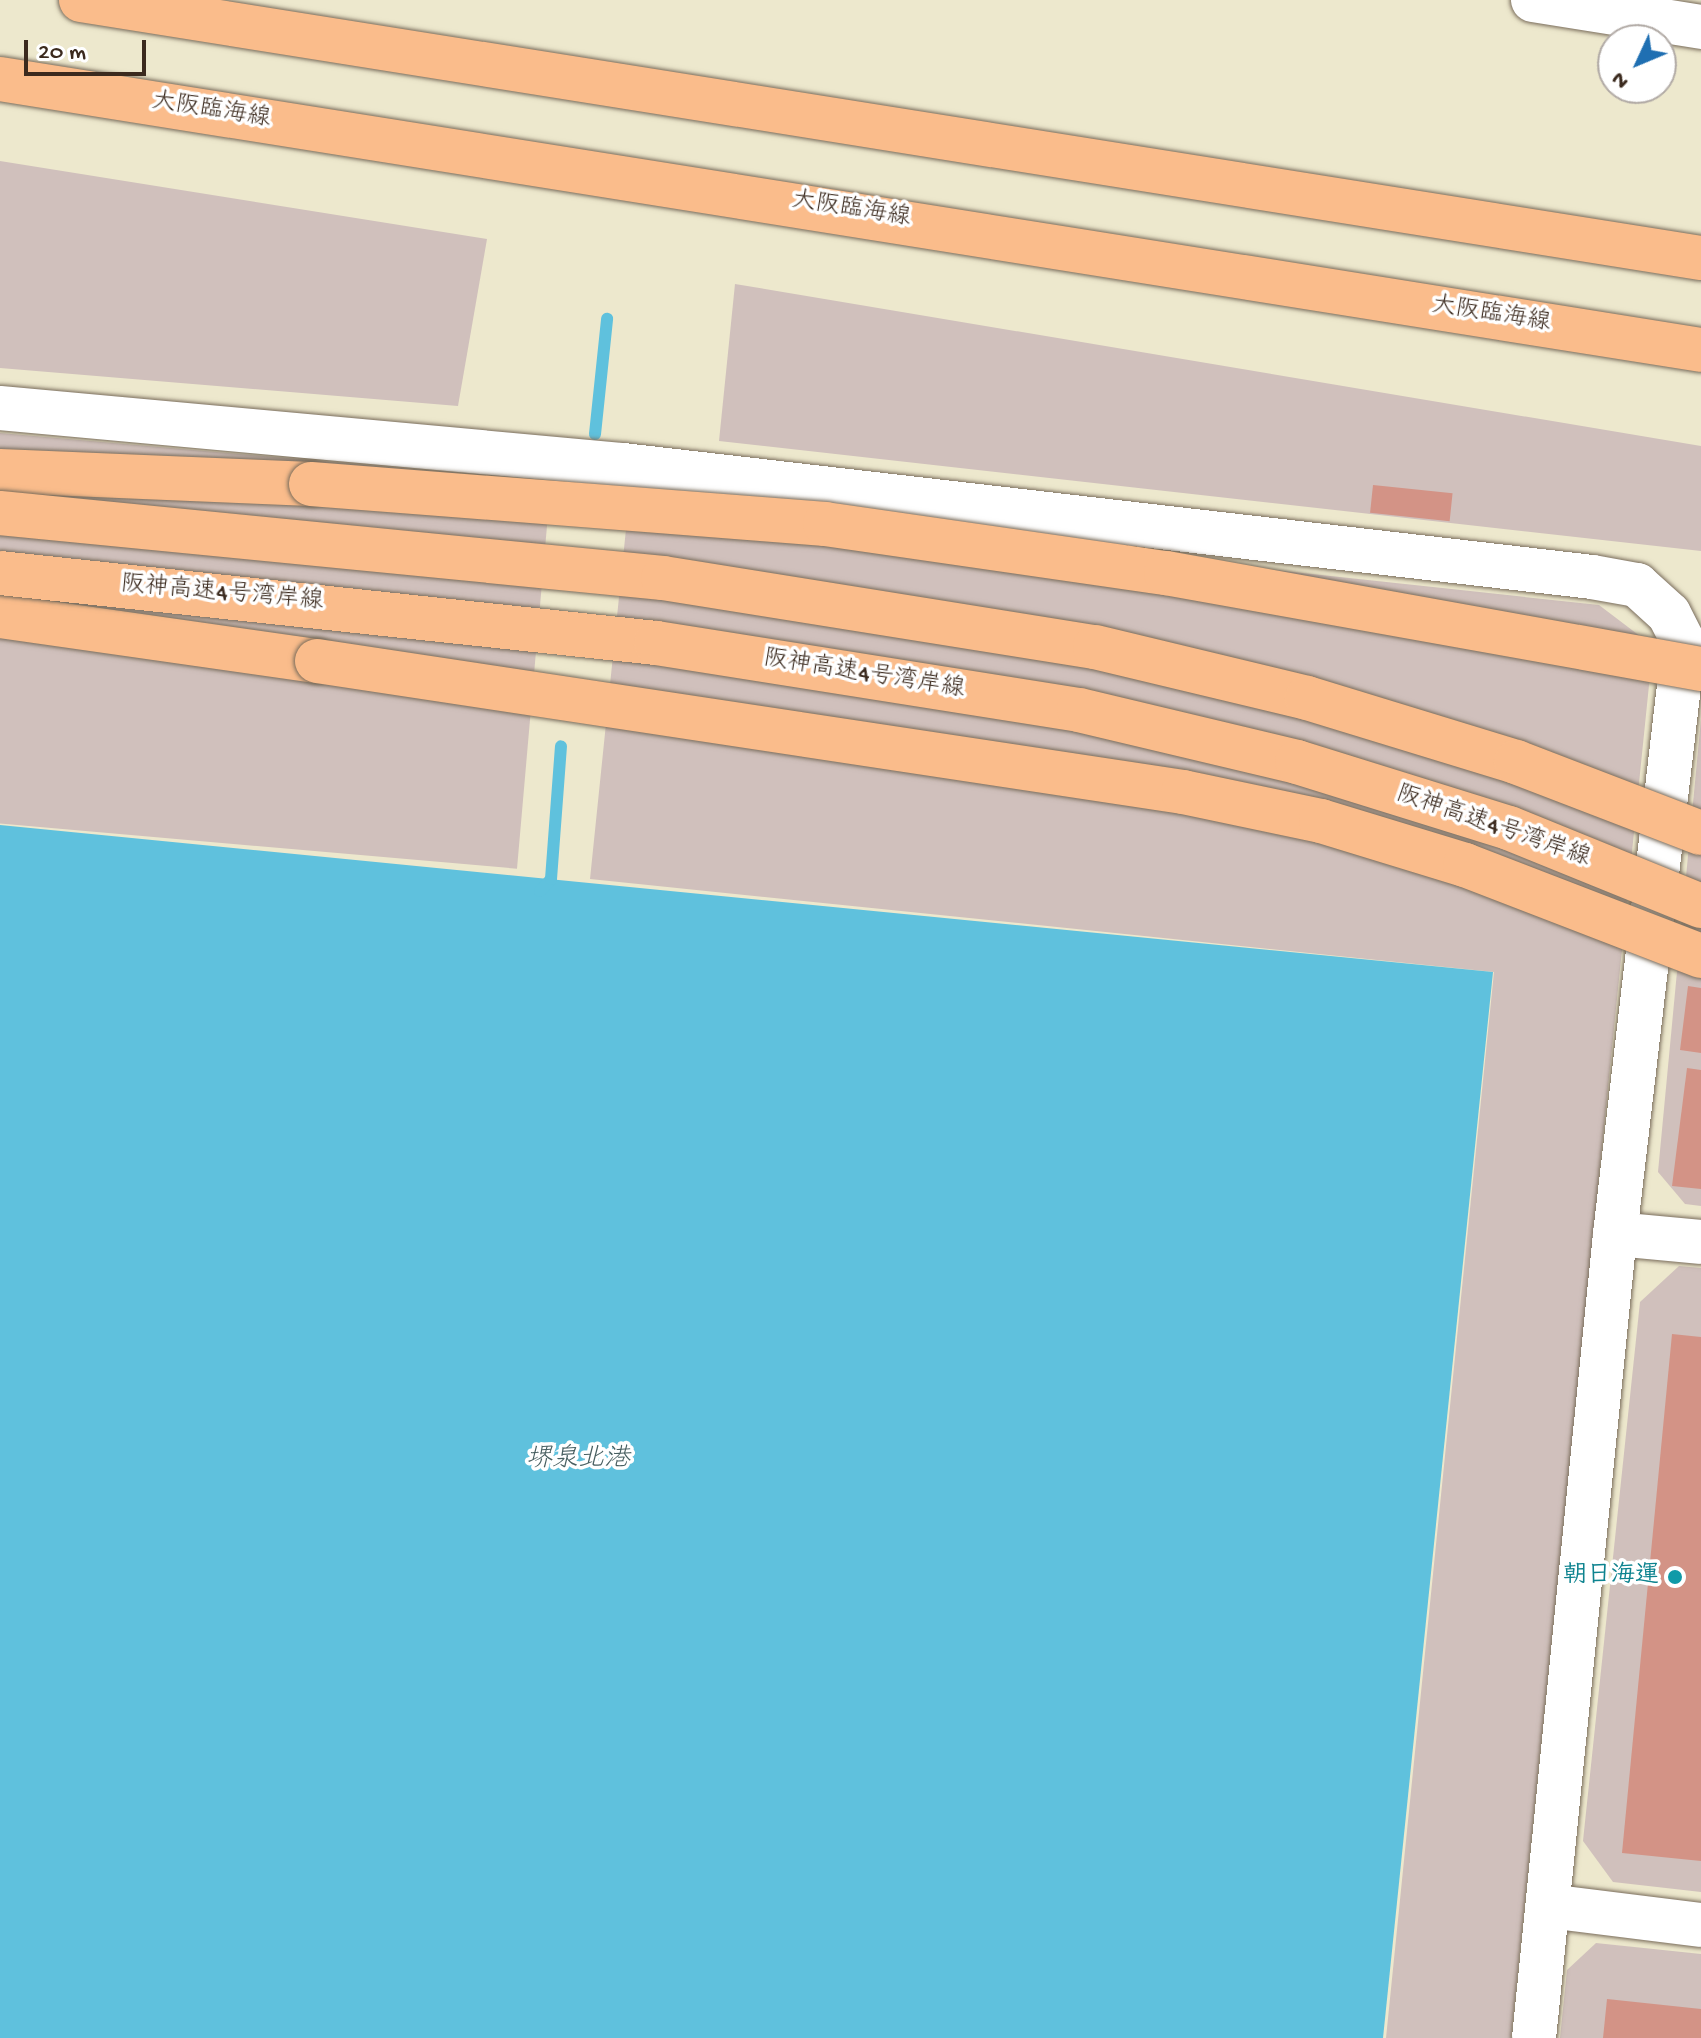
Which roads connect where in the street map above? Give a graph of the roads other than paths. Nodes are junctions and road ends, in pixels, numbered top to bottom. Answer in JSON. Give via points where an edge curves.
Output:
{"nodes":[{"id":1,"x":81,"y":0,"type":"edge"},
{"id":2,"x":1533,"y":0,"type":"edge"},
{"id":3,"x":1681,"y":16,"type":"edge"},
{"id":4,"x":0,"y":79,"type":"edge"},
{"id":5,"x":1701,"y":258,"type":"edge"},
{"id":6,"x":1701,"y":350,"type":"edge"},
{"id":7,"x":0,"y":408,"type":"edge"},
{"id":8,"x":0,"y":471,"type":"edge"},
{"id":9,"x":0,"y":513,"type":"edge"},
{"id":10,"x":0,"y":573,"type":"edge"},
{"id":11,"x":0,"y":616,"type":"edge"},
{"id":12,"x":1701,"y":669,"type":"edge"},
{"id":13,"x":1701,"y":833,"type":"edge"},
{"id":14,"x":1701,"y":906,"type":"edge"},
{"id":15,"x":1701,"y":956,"type":"edge"},
{"id":16,"x":1615,"y":1234,"type":"junction"},
{"id":17,"x":1701,"y":1242,"type":"edge"},
{"id":18,"x":1548,"y":1906,"type":"junction"},
{"id":19,"x":1701,"y":1925,"type":"edge"},
{"id":20,"x":1534,"y":2038,"type":"edge"}],
"edges":[{"from":1,"to":5,"type":"main road"},
{"from":2,"to":3,"type":"street"},
{"from":4,"to":6,"type":"main road","name":"大阪臨海線"},
{"from":7,"to":16,"type":"street","via":[[623,465],[1637,585],[1669,614],[1684,643]]},
{"from":8,"to":12,"type":"main road","bridge":true,"via":[[311,484],[825,524],[1166,573]]},
{"from":9,"to":13,"type":"main road","bridge":true,"via":[[663,578],[1095,647],[1337,707],[1516,762]]},
{"from":10,"to":14,"type":"main road","name":"阪神高速4号湾岸線","bridge":true,"via":[[641,641],[1079,710],[1297,762],[1479,819]]},
{"from":11,"to":15,"type":"main road","bridge":true,"via":[[1183,792],[1321,821],[1465,865]]},
{"from":16,"to":17,"type":"street"},
{"from":16,"to":18,"type":"street"},
{"from":18,"to":19,"type":"street"},
{"from":18,"to":20,"type":"street"}]}
